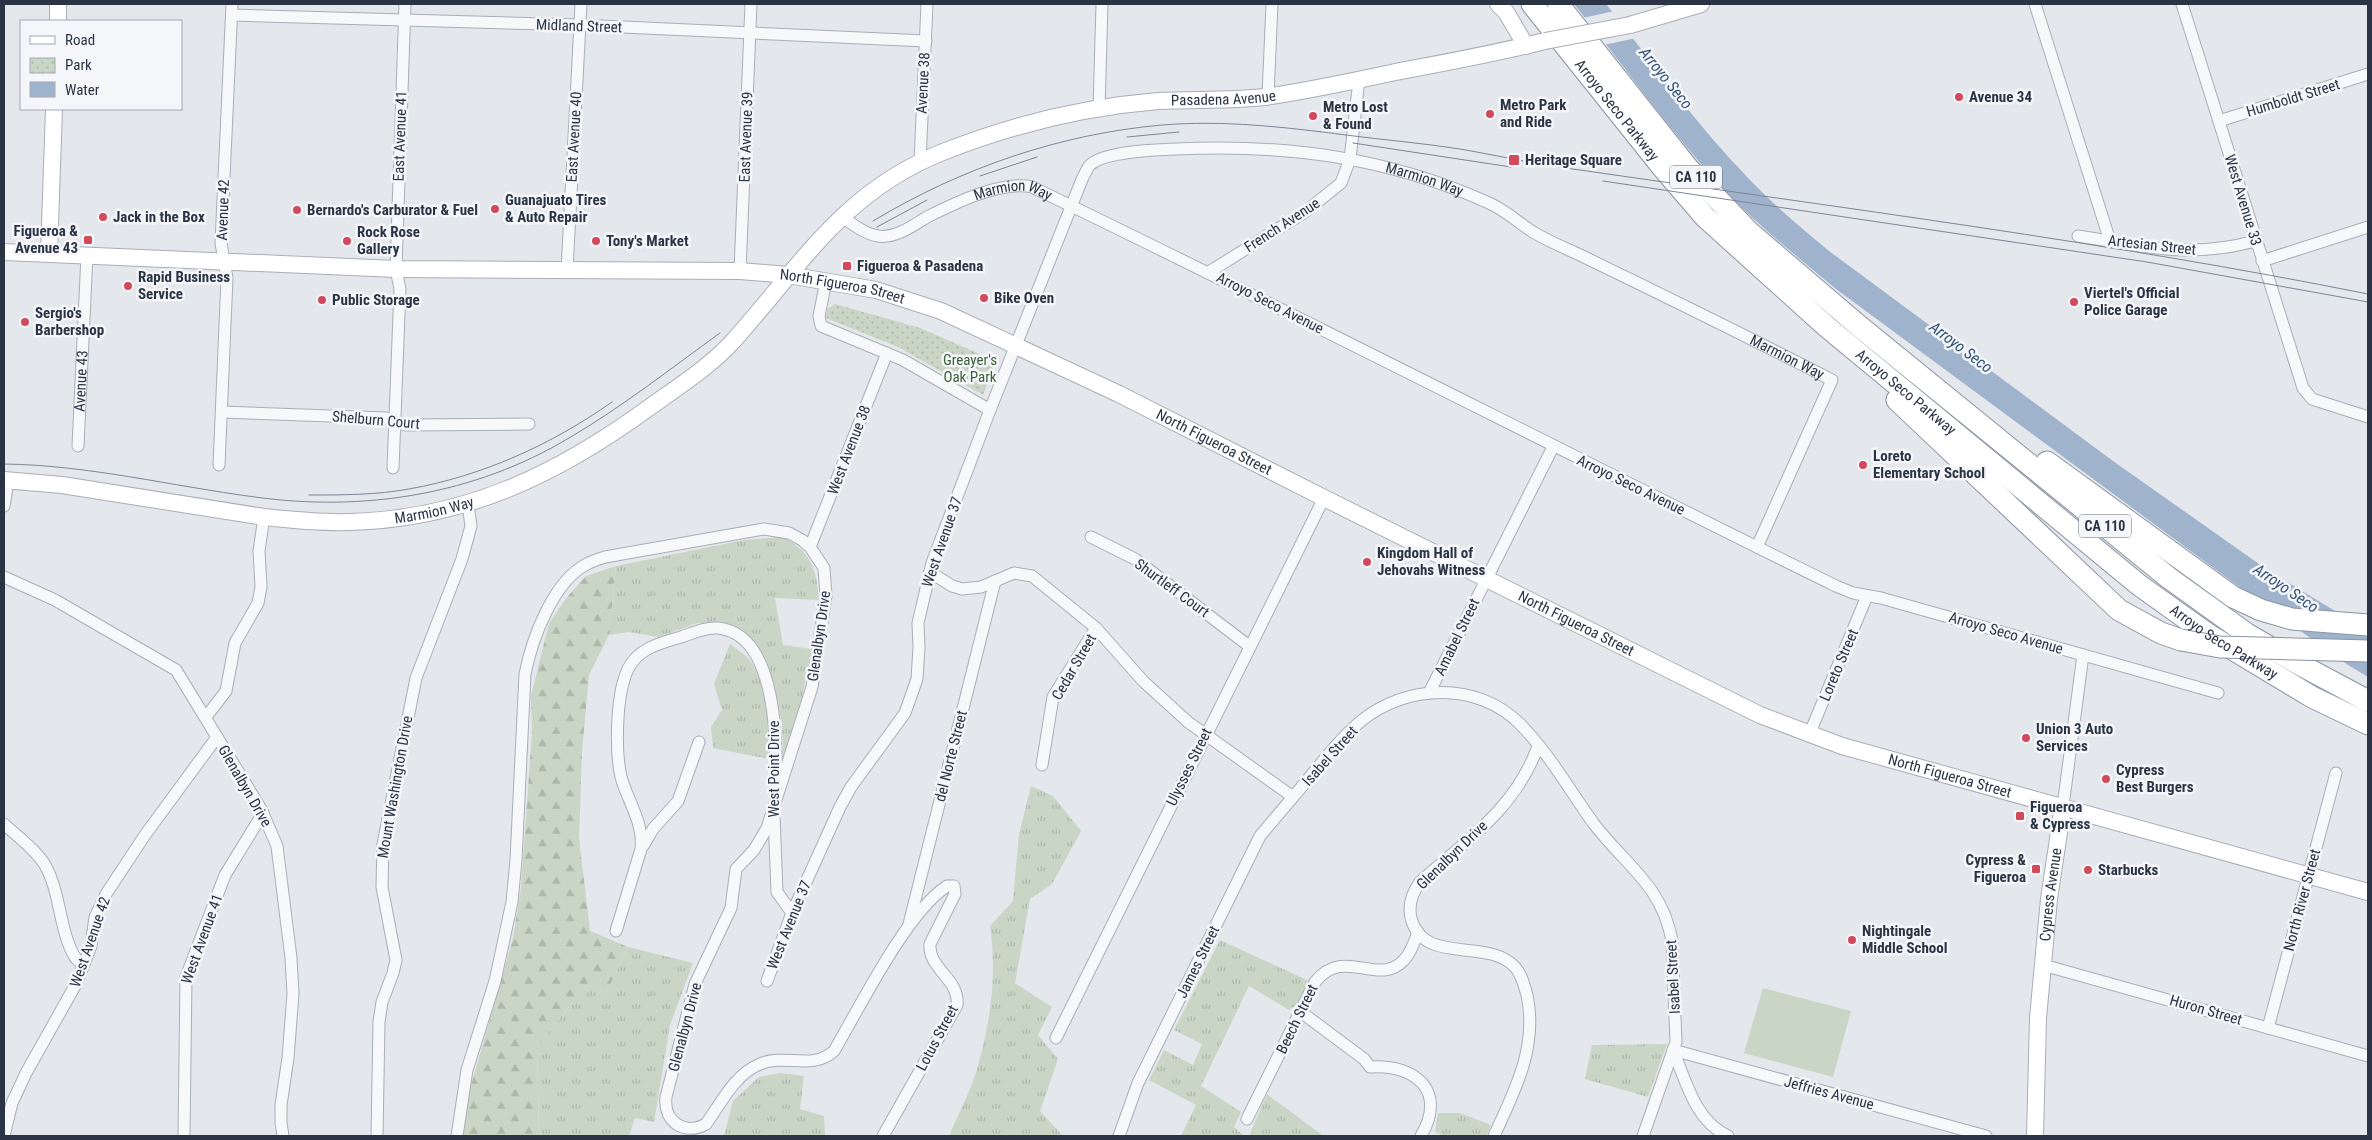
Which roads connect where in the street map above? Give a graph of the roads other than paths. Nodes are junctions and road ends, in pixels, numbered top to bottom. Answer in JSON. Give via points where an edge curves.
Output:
{"nodes":[{"id":1,"x":58,"y":4,"type":"edge"},
{"id":2,"x":405,"y":4,"type":"edge"},
{"id":3,"x":581,"y":4,"type":"edge"},
{"id":4,"x":751,"y":4,"type":"edge"},
{"id":5,"x":927,"y":4,"type":"edge"},
{"id":6,"x":1102,"y":4,"type":"edge"},
{"id":7,"x":1272,"y":4,"type":"edge"},
{"id":8,"x":1498,"y":4,"type":"edge"},
{"id":9,"x":1532,"y":4,"type":"edge"},
{"id":10,"x":1558,"y":4,"type":"edge"},
{"id":11,"x":1701,"y":4,"type":"edge"},
{"id":12,"x":2035,"y":4,"type":"edge"},
{"id":13,"x":2182,"y":4,"type":"edge"},
{"id":14,"x":232,"y":10,"type":"edge"},
{"id":15,"x":58,"y":20,"type":"edge"},
{"id":16,"x":404,"y":20,"type":"junction"},
{"id":17,"x":580,"y":25,"type":"junction"},
{"id":18,"x":750,"y":33,"type":"junction"},
{"id":19,"x":926,"y":41,"type":"junction"},
{"id":20,"x":1526,"y":46,"type":"junction"},
{"id":21,"x":2368,"y":74,"type":"edge"},
{"id":22,"x":1359,"y":80,"type":"junction"},
{"id":23,"x":1268,"y":96,"type":"junction"},
{"id":24,"x":1099,"y":109,"type":"junction"},
{"id":25,"x":54,"y":110,"type":"edge"},
{"id":26,"x":2219,"y":121,"type":"junction"},
{"id":27,"x":1350,"y":159,"type":"junction"},
{"id":28,"x":920,"y":162,"type":"junction"},
{"id":29,"x":1072,"y":206,"type":"junction"},
{"id":30,"x":841,"y":216,"type":"junction"},
{"id":31,"x":2368,"y":227,"type":"edge"},
{"id":32,"x":2078,"y":236,"type":"dead end"},
{"id":33,"x":2110,"y":241,"type":"junction"},
{"id":34,"x":2255,"y":241,"type":"junction"},
{"id":35,"x":4,"y":252,"type":"edge"},
{"id":36,"x":49,"y":253,"type":"junction"},
{"id":37,"x":87,"y":255,"type":"junction"},
{"id":38,"x":224,"y":260,"type":"junction"},
{"id":39,"x":2262,"y":261,"type":"junction"},
{"id":40,"x":396,"y":269,"type":"junction"},
{"id":41,"x":567,"y":270,"type":"junction"},
{"id":42,"x":740,"y":271,"type":"junction"},
{"id":43,"x":1208,"y":272,"type":"junction"},
{"id":44,"x":788,"y":275,"type":"junction"},
{"id":45,"x":826,"y":281,"type":"junction"},
{"id":46,"x":1860,"y":326,"type":"junction"},
{"id":47,"x":1015,"y":347,"type":"junction"},
{"id":48,"x":887,"y":353,"type":"junction"},
{"id":49,"x":1866,"y":358,"type":"junction"},
{"id":50,"x":990,"y":410,"type":"junction"},
{"id":51,"x":222,"y":412,"type":"junction"},
{"id":52,"x":2368,"y":417,"type":"edge"},
{"id":53,"x":395,"y":421,"type":"junction"},
{"id":54,"x":529,"y":424,"type":"dead end"},
{"id":55,"x":78,"y":446,"type":"dead end"},
{"id":56,"x":1553,"y":447,"type":"junction"},
{"id":57,"x":219,"y":464,"type":"dead end"},
{"id":58,"x":393,"y":468,"type":"dead end"},
{"id":59,"x":6,"y":480,"type":"edge"},
{"id":60,"x":1324,"y":498,"type":"junction"},
{"id":61,"x":468,"y":504,"type":"junction"},
{"id":62,"x":4,"y":506,"type":"edge"},
{"id":63,"x":264,"y":518,"type":"junction"},
{"id":64,"x":1090,"y":537,"type":"dead end"},
{"id":65,"x":810,"y":547,"type":"junction"},
{"id":66,"x":1757,"y":548,"type":"junction"},
{"id":67,"x":930,"y":572,"type":"junction"},
{"id":68,"x":4,"y":578,"type":"edge"},
{"id":69,"x":1486,"y":579,"type":"junction"},
{"id":70,"x":995,"y":581,"type":"junction"},
{"id":71,"x":1867,"y":596,"type":"junction"},
{"id":72,"x":2368,"y":625,"type":"edge"},
{"id":73,"x":1096,"y":628,"type":"junction"},
{"id":74,"x":1249,"y":646,"type":"junction"},
{"id":75,"x":2368,"y":651,"type":"edge"},
{"id":76,"x":2083,"y":655,"type":"junction"},
{"id":77,"x":1429,"y":692,"type":"junction"},
{"id":78,"x":2218,"y":693,"type":"dead end"},
{"id":79,"x":2312,"y":697,"type":"junction"},
{"id":80,"x":2368,"y":701,"type":"edge"},
{"id":81,"x":206,"y":717,"type":"junction"},
{"id":82,"x":2368,"y":724,"type":"edge"},
{"id":83,"x":1204,"y":735,"type":"junction"},
{"id":84,"x":1809,"y":735,"type":"junction"},
{"id":85,"x":2368,"y":735,"type":"edge"},
{"id":86,"x":216,"y":737,"type":"junction"},
{"id":87,"x":699,"y":742,"type":"dead end"},
{"id":88,"x":1538,"y":746,"type":"junction"},
{"id":89,"x":1042,"y":765,"type":"dead end"},
{"id":90,"x":2336,"y":773,"type":"dead end"},
{"id":91,"x":1293,"y":797,"type":"junction"},
{"id":92,"x":774,"y":806,"type":"junction"},
{"id":93,"x":2063,"y":806,"type":"junction"},
{"id":94,"x":263,"y":813,"type":"junction"},
{"id":95,"x":4,"y":824,"type":"edge"},
{"id":96,"x":641,"y":849,"type":"junction"},
{"id":97,"x":2309,"y":876,"type":"junction"},
{"id":98,"x":954,"y":886,"type":"joint"},
{"id":99,"x":2368,"y":892,"type":"edge"},
{"id":100,"x":792,"y":913,"type":"junction"},
{"id":101,"x":907,"y":930,"type":"junction"},
{"id":102,"x":616,"y":931,"type":"dead end"},
{"id":103,"x":1418,"y":932,"type":"junction"},
{"id":104,"x":84,"y":964,"type":"junction"},
{"id":105,"x":2043,"y":965,"type":"junction"},
{"id":106,"x":767,"y":981,"type":"dead end"},
{"id":107,"x":1302,"y":1012,"type":"junction"},
{"id":108,"x":2268,"y":1028,"type":"junction"},
{"id":109,"x":1056,"y":1038,"type":"dead end"},
{"id":110,"x":1673,"y":1050,"type":"junction"},
{"id":111,"x":2368,"y":1056,"type":"edge"},
{"id":112,"x":1247,"y":1119,"type":"dead end"},
{"id":113,"x":4,"y":1136,"type":"edge"},
{"id":114,"x":184,"y":1136,"type":"edge"},
{"id":115,"x":283,"y":1136,"type":"edge"},
{"id":116,"x":377,"y":1136,"type":"edge"},
{"id":117,"x":457,"y":1136,"type":"edge"},
{"id":118,"x":883,"y":1136,"type":"edge"},
{"id":119,"x":1119,"y":1136,"type":"edge"},
{"id":120,"x":1421,"y":1136,"type":"edge"},
{"id":121,"x":1494,"y":1136,"type":"edge"},
{"id":122,"x":1643,"y":1136,"type":"edge"},
{"id":123,"x":1728,"y":1136,"type":"edge"},
{"id":124,"x":1986,"y":1136,"type":"edge"},
{"id":125,"x":2035,"y":1136,"type":"edge"}],
"edges":[{"from":1,"to":15,"type":"main road"},
{"from":2,"to":16,"type":"street","name":"East Avenue 41"},
{"from":3,"to":17,"type":"street","name":"East Avenue 40"},
{"from":4,"to":18,"type":"street","name":"East Avenue 39"},
{"from":5,"to":19,"type":"street","name":"Avenue 38"},
{"from":6,"to":24,"type":"street"},
{"from":7,"to":23,"type":"street"},
{"from":8,"to":20,"type":"main road"},
{"from":9,"to":49,"type":"highway","name":"Arroyo Seco Parkway","number":"CA 110","via":[[1705,217]]},
{"from":10,"to":46,"type":"highway","name":"Arroyo Seco Parkway","number":"CA 110","via":[[1699,180],[1749,232]]},
{"from":11,"to":20,"type":"main road","name":"Pasadena Avenue","bridge":true,"via":[[1630,26]]},
{"from":12,"to":33,"type":"street"},
{"from":13,"to":26,"type":"street","name":"West Avenue 33"},
{"from":14,"to":16,"type":"street","name":"Midland Street"},
{"from":14,"to":38,"type":"street","name":"Avenue 42","via":[[221,243]]},
{"from":16,"to":17,"type":"street","name":"Midland Street"},
{"from":16,"to":40,"type":"street","name":"East Avenue 41"},
{"from":17,"to":18,"type":"street","name":"Midland Street"},
{"from":17,"to":41,"type":"street","name":"East Avenue 40"},
{"from":18,"to":19,"type":"street","name":"Midland Street"},
{"from":18,"to":42,"type":"street","name":"East Avenue 39"},
{"from":19,"to":28,"type":"street","name":"Avenue 38"},
{"from":20,"to":22,"type":"main road","name":"Pasadena Avenue"},
{"from":21,"to":26,"type":"street","name":"Humboldt Street"},
{"from":22,"to":23,"type":"main road","name":"Pasadena Avenue"},
{"from":22,"to":27,"type":"street","name":"French Avenue"},
{"from":23,"to":24,"type":"main road","name":"Pasadena Avenue"},
{"from":24,"to":28,"type":"main road","name":"Pasadena Avenue","via":[[993,134]]},
{"from":25,"to":36,"type":"main road"},
{"from":26,"to":34,"type":"street","name":"West Avenue 33"},
{"from":27,"to":29,"type":"street","name":"Marmion Way","via":[[1300,150],[1259,148],[1163,149],[1113,156],[1090,166]]},
{"from":27,"to":43,"type":"street","name":"French Avenue","via":[[1340,182],[1326,196]]},
{"from":27,"to":66,"type":"street","name":"Marmion Way","via":[[1456,189],[1492,204],[1536,234],[1832,380]]},
{"from":28,"to":30,"type":"main road","name":"Pasadena Avenue","via":[[871,191]]},
{"from":29,"to":30,"type":"street","name":"Marmion Way","via":[[1022,184],[992,190],[940,210],[890,236],[868,233]]},
{"from":29,"to":43,"type":"street","name":"Arroyo Seco Avenue"},
{"from":29,"to":47,"type":"street","name":"West Avenue 37"},
{"from":30,"to":44,"type":"main road","name":"Pasadena Avenue"},
{"from":31,"to":39,"type":"street"},
{"from":32,"to":33,"type":"street","name":"Artesian Street"},
{"from":33,"to":34,"type":"street","name":"Artesian Street","via":[[2190,251],[2234,247]]},
{"from":34,"to":39,"type":"street","name":"West Avenue 33"},
{"from":35,"to":36,"type":"main road","name":"North Figueroa Street"},
{"from":36,"to":37,"type":"main road","name":"North Figueroa Street"},
{"from":37,"to":38,"type":"main road","name":"North Figueroa Street"},
{"from":37,"to":55,"type":"street","name":"Avenue 43"},
{"from":38,"to":40,"type":"main road","name":"North Figueroa Street"},
{"from":38,"to":51,"type":"street","name":"Avenue 42","via":[[227,278]]},
{"from":39,"to":52,"type":"street","name":"West Avenue 33","via":[[2307,395]]},
{"from":40,"to":41,"type":"main road","name":"North Figueroa Street"},
{"from":40,"to":53,"type":"street","via":[[400,293]]},
{"from":41,"to":42,"type":"main road","name":"North Figueroa Street"},
{"from":42,"to":44,"type":"main road","name":"North Figueroa Street"},
{"from":43,"to":56,"type":"street","name":"Arroyo Seco Avenue"},
{"from":44,"to":45,"type":"main road","name":"North Figueroa Street"},
{"from":44,"to":61,"type":"main road","name":"Marmion Way","via":[[730,344],[703,368],[617,431],[545,474]]},
{"from":45,"to":47,"type":"main road","name":"North Figueroa Street","via":[[907,299]]},
{"from":45,"to":48,"type":"street","via":[[819,316],[821,326]]},
{"from":46,"to":72,"type":"highway","via":[[2233,597],[2292,619]]},
{"from":46,"to":80,"type":"highway","name":"Arroyo Seco Parkway","number":"CA 110","via":[[2169,578],[2247,634]]},
{"from":47,"to":50,"type":"street","name":"West Avenue 37"},
{"from":47,"to":60,"type":"main road","name":"North Figueroa Street","via":[[1119,394]]},
{"from":48,"to":50,"type":"street"},
{"from":48,"to":65,"type":"street","name":"West Avenue 38"},
{"from":49,"to":75,"type":"highway","bridge":true,"via":[[1890,394],[2098,592],[2142,624],[2181,640],[2220,647]]},
{"from":49,"to":79,"type":"highway","name":"Arroyo Seco Parkway","number":"CA 110","via":[[2139,585],[2209,635]]},
{"from":50,"to":67,"type":"street","name":"West Avenue 37"},
{"from":51,"to":53,"type":"street","name":"Shelburn Court","via":[[386,418]]},
{"from":51,"to":57,"type":"street","name":"Avenue 42"},
{"from":53,"to":54,"type":"street","name":"Shelburn Court","via":[[405,425]]},
{"from":53,"to":58,"type":"street"},
{"from":56,"to":66,"type":"street","name":"Arroyo Seco Avenue"},
{"from":56,"to":69,"type":"street","name":"Amabel Street"},
{"from":59,"to":62,"type":"street"},
{"from":59,"to":63,"type":"main road","name":"Marmion Way","via":[[62,485]]},
{"from":60,"to":69,"type":"main road","name":"North Figueroa Street"},
{"from":60,"to":74,"type":"street","name":"Ulysses Street"},
{"from":61,"to":63,"type":"main road","name":"Marmion Way","via":[[383,520],[332,522]]},
{"from":61,"to":116,"type":"street","name":"Mount Washington Drive","via":[[472,526],[416,678],[383,844],[382,887],[396,960],[379,1022]]},
{"from":63,"to":81,"type":"street","via":[[259,551],[261,592],[258,603],[235,643],[226,691]]},
{"from":64,"to":74,"type":"street","name":"Shurtleff Court","via":[[1135,560]]},
{"from":65,"to":92,"type":"street","name":"Glenalbyn Drive","via":[[824,568],[826,596],[807,710]]},
{"from":65,"to":117,"type":"street","name":"Glenalbyn Drive","via":[[789,533],[764,529],[605,557],[576,571],[545,615],[529,652],[525,674],[516,860],[510,911],[496,981],[467,1070]]},
{"from":66,"to":71,"type":"street","name":"Arroyo Seco Avenue","via":[[1836,586]]},
{"from":67,"to":70,"type":"street","name":"Isabel Street","via":[[962,589],[981,587]]},
{"from":67,"to":100,"type":"street","name":"West Avenue 37","via":[[918,623],[917,679],[906,713],[847,793]]},
{"from":68,"to":81,"type":"street","name":"Glenalbyn Drive","via":[[55,600],[176,670]]},
{"from":69,"to":77,"type":"street","name":"Amabel Street"},
{"from":69,"to":84,"type":"main road","name":"North Figueroa Street"},
{"from":70,"to":73,"type":"street","name":"Isabel Street","via":[[1014,573],[1032,576]]},
{"from":70,"to":101,"type":"street","name":"del Norte Street"},
{"from":71,"to":76,"type":"street","name":"Arroyo Seco Avenue"},
{"from":71,"to":84,"type":"street","name":"Loreto Street"},
{"from":73,"to":83,"type":"street","name":"Isabel Street","via":[[1159,697]]},
{"from":73,"to":89,"type":"street","name":"Cedar Street","via":[[1053,697]]},
{"from":74,"to":83,"type":"street","name":"Ulysses Street"},
{"from":76,"to":78,"type":"street","name":"Arroyo Seco Avenue"},
{"from":76,"to":93,"type":"street","name":"Cypress Avenue"},
{"from":77,"to":88,"type":"street","name":"Isabel Street","via":[[1463,694],[1492,704],[1519,723]]},
{"from":77,"to":91,"type":"street","name":"Isabel Street","via":[[1394,702],[1362,720]]},
{"from":79,"to":82,"type":"highway","name":"Arroyo Seco Parkway","number":"CA 110"},
{"from":79,"to":85,"type":"highway"},
{"from":81,"to":86,"type":"street","name":"Glenalbyn Drive"},
{"from":83,"to":91,"type":"street","name":"Isabel Street"},
{"from":83,"to":109,"type":"street","name":"Ulysses Street"},
{"from":84,"to":93,"type":"main road","name":"North Figueroa Street"},
{"from":86,"to":94,"type":"street","name":"Glenalbyn Drive"},
{"from":86,"to":104,"type":"street","name":"West Avenue 42","via":[[144,835],[106,894],[95,917],[92,946]]},
{"from":87,"to":96,"type":"street","via":[[678,802],[653,829]]},
{"from":88,"to":103,"type":"street","name":"Glenalbyn Drive","via":[[1512,797],[1414,890],[1410,912]]},
{"from":88,"to":110,"type":"street","name":"Isabel Street","via":[[1595,825],[1646,882],[1665,911],[1672,942],[1676,1042]]},
{"from":90,"to":97,"type":"street","name":"North River Street"},
{"from":91,"to":119,"type":"street","name":"James Street","via":[[1260,836],[1138,1083]]},
{"from":92,"to":96,"type":"street","name":"West Point Drive","via":[[777,736],[759,659],[753,650],[745,641],[719,628],[705,629],[651,646],[634,659],[625,678],[620,703],[618,760],[621,777],[641,828]]},
{"from":92,"to":100,"type":"street","name":"West Point Drive","via":[[778,892]]},
{"from":92,"to":101,"type":"street","name":"Glenalbyn Drive","via":[[762,839],[736,869],[731,908],[689,1002],[665,1104],[676,1125],[692,1130],[706,1124],[734,1083],[758,1064],[780,1059],[818,1062],[827,1058]]},
{"from":93,"to":97,"type":"main road","name":"North Figueroa Street"},
{"from":93,"to":105,"type":"main road","name":"Cypress Avenue"},
{"from":94,"to":114,"type":"street","name":"West Avenue 41","via":[[225,875],[186,977]]},
{"from":94,"to":115,"type":"street","name":"Glenalbyn Drive","via":[[277,846],[291,958],[293,994],[281,1105]]},
{"from":95,"to":104,"type":"street","via":[[31,848],[45,866],[56,891],[70,945],[76,960]]},
{"from":96,"to":102,"type":"street","name":"West Point Drive"},
{"from":97,"to":99,"type":"main road","name":"North Figueroa Street"},
{"from":97,"to":108,"type":"street","name":"North River Street"},
{"from":98,"to":101,"type":"street","name":"Glenalbyn Drive","via":[[938,891]]},
{"from":98,"to":118,"type":"street","name":"Lotus Street","via":[[955,894],[930,944],[930,952],[954,987],[958,995],[957,1005]]},
{"from":100,"to":106,"type":"street","name":"West Avenue 37"},
{"from":103,"to":107,"type":"street","name":"Beech Street","via":[[1406,958],[1398,965],[1373,970],[1333,966],[1323,972]]},
{"from":103,"to":121,"type":"street","via":[[1439,946],[1497,955],[1507,960],[1520,974],[1524,984],[1530,1022],[1527,1057]]},
{"from":104,"to":113,"type":"street","name":"West Avenue 42","via":[[70,998],[12,1103]]},
{"from":105,"to":108,"type":"street","name":"Huron Street"},
{"from":105,"to":125,"type":"main road","name":"Cypress Avenue","via":[[2038,1018]]},
{"from":107,"to":112,"type":"street","name":"Beech Street"},
{"from":107,"to":120,"type":"street","via":[[1370,1067],[1401,1068],[1418,1078],[1430,1103],[1428,1122]]},
{"from":108,"to":111,"type":"street","name":"Huron Street"},
{"from":110,"to":122,"type":"street","name":"Isabel Street"},
{"from":110,"to":123,"type":"street","via":[[1697,1108],[1705,1120]]},
{"from":110,"to":124,"type":"street","name":"Jeffries Avenue"}]}
